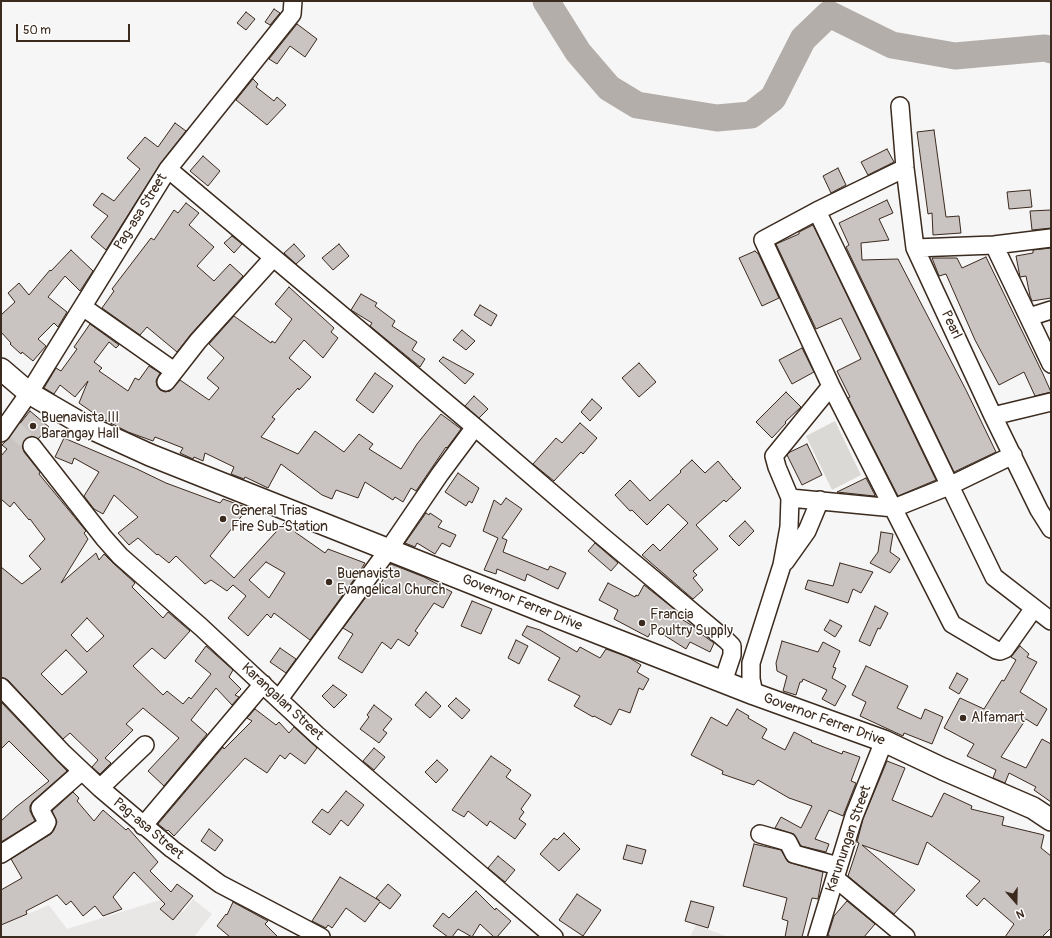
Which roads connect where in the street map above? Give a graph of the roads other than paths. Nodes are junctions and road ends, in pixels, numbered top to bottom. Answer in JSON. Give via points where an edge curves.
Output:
{"nodes":[{"id":1,"x":293,"y":1,"type":"edge"},
{"id":2,"x":900,"y":106,"type":"dead end"},
{"id":3,"x":905,"y":168,"type":"junction"},
{"id":4,"x":168,"y":169,"type":"junction"},
{"id":5,"x":817,"y":211,"type":"junction"},
{"id":6,"x":1051,"y":238,"type":"edge"},
{"id":7,"x":994,"y":245,"type":"junction"},
{"id":8,"x":915,"y":248,"type":"junction"},
{"id":9,"x":273,"y":258,"type":"junction"},
{"id":10,"x":83,"y":307,"type":"junction"},
{"id":11,"x":1051,"y":310,"type":"edge"},
{"id":12,"x":1029,"y":317,"type":"junction"},
{"id":13,"x":1051,"y":364,"type":"edge"},
{"id":14,"x":1,"y":369,"type":"edge"},
{"id":15,"x":831,"y":386,"type":"junction"},
{"id":16,"x":29,"y":393,"type":"junction"},
{"id":17,"x":1051,"y":402,"type":"edge"},
{"id":18,"x":993,"y":416,"type":"junction"},
{"id":19,"x":475,"y":427,"type":"junction"},
{"id":20,"x":8,"y":428,"type":"edge"},
{"id":21,"x":32,"y":446,"type":"tunnel mouth"},
{"id":22,"x":1013,"y":455,"type":"junction"},
{"id":23,"x":949,"y":486,"type":"junction"},
{"id":24,"x":790,"y":498,"type":"junction"},
{"id":25,"x":820,"y":500,"type":"junction"},
{"id":26,"x":894,"y":508,"type":"junction"},
{"id":27,"x":1051,"y":530,"type":"edge"},
{"id":28,"x":389,"y":549,"type":"junction"},
{"id":29,"x":782,"y":565,"type":"junction"},
{"id":30,"x":1034,"y":608,"type":"junction"},
{"id":31,"x":1051,"y":621,"type":"edge"},
{"id":32,"x":723,"y":682,"type":"junction"},
{"id":33,"x":263,"y":684,"type":"junction"},
{"id":34,"x":1,"y":687,"type":"edge"},
{"id":35,"x":754,"y":694,"type":"junction"},
{"id":36,"x":279,"y":699,"type":"junction"},
{"id":37,"x":884,"y":741,"type":"junction"},
{"id":38,"x":145,"y":744,"type":"dead end"},
{"id":39,"x":82,"y":771,"type":"junction"},
{"id":40,"x":100,"y":788,"type":"junction"},
{"id":41,"x":1051,"y":820,"type":"edge"},
{"id":42,"x":143,"y":826,"type":"junction"},
{"id":43,"x":760,"y":834,"type":"dead end"},
{"id":44,"x":1,"y":854,"type":"edge"},
{"id":45,"x":836,"y":872,"type":"junction"},
{"id":46,"x":320,"y":937,"type":"edge"},
{"id":47,"x":554,"y":937,"type":"edge"},
{"id":48,"x":817,"y":937,"type":"edge"},
{"id":49,"x":906,"y":937,"type":"edge"}],
"edges":[{"from":1,"to":4,"type":"street","name":"Pag-asa Street","via":[[292,14]]},
{"from":2,"to":3,"type":"street","name":"Pearl"},
{"from":3,"to":5,"type":"street"},
{"from":3,"to":8,"type":"street","name":"Pearl"},
{"from":4,"to":9,"type":"street"},
{"from":4,"to":10,"type":"street","name":"Pag-asa Street"},
{"from":5,"to":15,"type":"street","via":[[763,240]]},
{"from":5,"to":23,"type":"street"},
{"from":6,"to":7,"type":"street"},
{"from":7,"to":8,"type":"street"},
{"from":7,"to":12,"type":"street"},
{"from":8,"to":18,"type":"street","name":"Pearl"},
{"from":9,"to":10,"type":"street","via":[[170,376]]},
{"from":9,"to":19,"type":"street"},
{"from":10,"to":16,"type":"street","name":"Pag-asa Street"},
{"from":11,"to":12,"type":"street"},
{"from":12,"to":13,"type":"street"},
{"from":14,"to":16,"type":"main road","name":"Governor Ferrer Drive"},
{"from":15,"to":24,"type":"street","via":[[774,456]]},
{"from":15,"to":26,"type":"street"},
{"from":16,"to":20,"type":"street","name":"Pag-asa Street"},
{"from":16,"to":28,"type":"main road","name":"Governor Ferrer Drive","via":[[84,426],[150,455]]},
{"from":17,"to":18,"type":"street"},
{"from":18,"to":22,"type":"street","name":"Pearl"},
{"from":19,"to":28,"type":"street"},
{"from":19,"to":32,"type":"street","via":[[732,646],[732,656]]},
{"from":21,"to":33,"type":"street","name":"Karangalan Street","via":[[120,556]]},
{"from":22,"to":23,"type":"street"},
{"from":22,"to":27,"type":"street","name":"Pearl"},
{"from":23,"to":26,"type":"street"},
{"from":23,"to":30,"type":"street","via":[[994,577]]},
{"from":24,"to":25,"type":"street"},
{"from":24,"to":29,"type":"street","via":[[789,527]]},
{"from":25,"to":26,"type":"street"},
{"from":25,"to":29,"type":"street","via":[[807,531]]},
{"from":26,"to":30,"type":"street","via":[[952,624],[1000,651],[1005,649]]},
{"from":28,"to":32,"type":"main road","name":"Governor Ferrer Drive"},
{"from":28,"to":36,"type":"street"},
{"from":29,"to":35,"type":"street","via":[[751,663]]},
{"from":30,"to":31,"type":"street"},
{"from":32,"to":35,"type":"main road","name":"Governor Ferrer Drive"},
{"from":33,"to":36,"type":"street","name":"Karangalan Street"},
{"from":33,"to":42,"type":"street"},
{"from":34,"to":39,"type":"street","name":"Pag-asa Street"},
{"from":35,"to":37,"type":"main road","name":"Governor Ferrer Drive"},
{"from":36,"to":47,"type":"street","name":"Karangalan Street","via":[[317,735]]},
{"from":37,"to":41,"type":"main road","name":"Governor Ferrer Drive","via":[[1033,808]]},
{"from":37,"to":45,"type":"street","name":"Karunungan Street","via":[[854,816]]},
{"from":38,"to":40,"type":"street"},
{"from":39,"to":40,"type":"street","name":"Pag-asa Street"},
{"from":39,"to":44,"type":"street","via":[[40,808],[47,822],[44,826]]},
{"from":40,"to":42,"type":"street","name":"Pag-asa Street"},
{"from":42,"to":46,"type":"street","name":"Pag-asa Street","via":[[194,867],[220,884]]},
{"from":43,"to":45,"type":"street","via":[[788,842],[794,854]]},
{"from":45,"to":48,"type":"street","name":"Karunungan Street"},
{"from":45,"to":49,"type":"street"}]}
